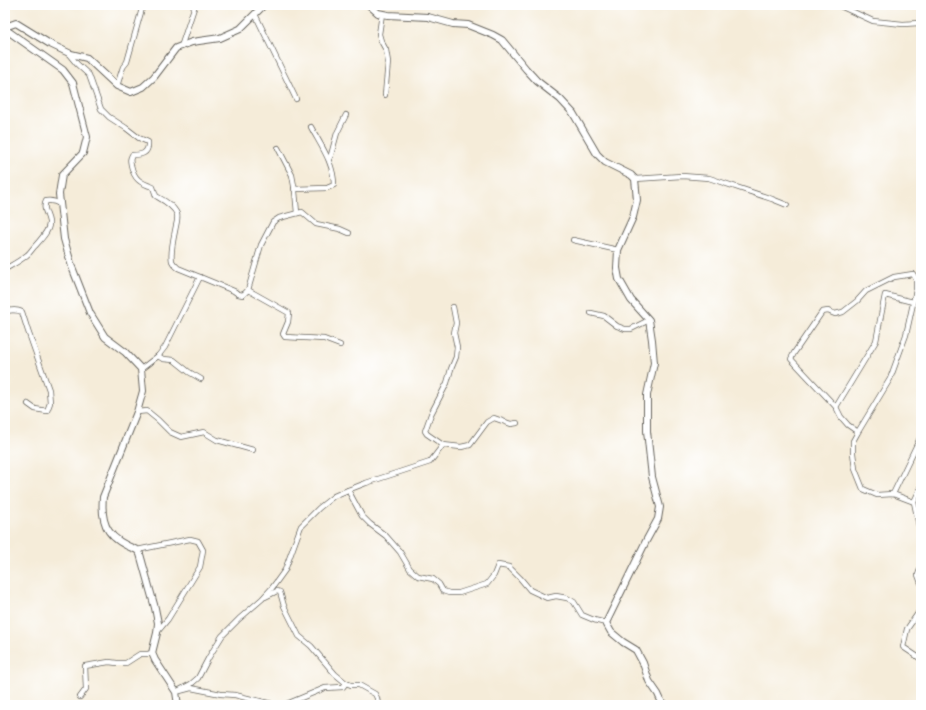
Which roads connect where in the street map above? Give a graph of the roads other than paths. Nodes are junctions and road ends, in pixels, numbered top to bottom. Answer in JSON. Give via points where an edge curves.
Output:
{"nodes":[{"id":1,"x":143,"y":5,"type":"edge"},
{"id":2,"x":195,"y":5,"type":"edge"},
{"id":3,"x":264,"y":5,"type":"edge"},
{"id":4,"x":369,"y":5,"type":"edge"},
{"id":5,"x":838,"y":5,"type":"edge"},
{"id":6,"x":255,"y":14,"type":"junction"},
{"id":7,"x":382,"y":14,"type":"junction"},
{"id":8,"x":921,"y":24,"type":"edge"},
{"id":9,"x":5,"y":28,"type":"edge"},
{"id":10,"x":181,"y":47,"type":"junction"},
{"id":11,"x":66,"y":52,"type":"junction"},
{"id":12,"x":117,"y":86,"type":"junction"},
{"id":13,"x":385,"y":95,"type":"dead end"},
{"id":14,"x":296,"y":99,"type":"dead end"},
{"id":15,"x":346,"y":115,"type":"dead end"},
{"id":16,"x":311,"y":127,"type":"dead end"},
{"id":17,"x":278,"y":148,"type":"dead end"},
{"id":18,"x":329,"y":159,"type":"junction"},
{"id":19,"x":635,"y":179,"type":"junction"},
{"id":20,"x":294,"y":189,"type":"junction"},
{"id":21,"x":60,"y":204,"type":"junction"},
{"id":22,"x":787,"y":205,"type":"dead end"},
{"id":23,"x":297,"y":213,"type":"junction"},
{"id":24,"x":349,"y":233,"type":"dead end"},
{"id":25,"x":573,"y":240,"type":"dead end"},
{"id":26,"x":618,"y":250,"type":"junction"},
{"id":27,"x":5,"y":269,"type":"edge"},
{"id":28,"x":200,"y":277,"type":"junction"},
{"id":29,"x":248,"y":290,"type":"junction"},
{"id":30,"x":916,"y":290,"type":"junction"},
{"id":31,"x":921,"y":292,"type":"edge"},
{"id":32,"x":913,"y":302,"type":"junction"},
{"id":33,"x":453,"y":307,"type":"dead end"},
{"id":34,"x":5,"y":310,"type":"edge"},
{"id":35,"x":591,"y":313,"type":"dead end"},
{"id":36,"x":649,"y":320,"type":"junction"},
{"id":37,"x":340,"y":344,"type":"dead end"},
{"id":38,"x":158,"y":356,"type":"junction"},
{"id":39,"x":141,"y":369,"type":"junction"},
{"id":40,"x":201,"y":379,"type":"dead end"},
{"id":41,"x":28,"y":404,"type":"dead end"},
{"id":42,"x":836,"y":407,"type":"junction"},
{"id":43,"x":137,"y":412,"type":"junction"},
{"id":44,"x":517,"y":423,"type":"dead end"},
{"id":45,"x":858,"y":432,"type":"junction"},
{"id":46,"x":921,"y":436,"type":"edge"},
{"id":47,"x":443,"y":445,"type":"junction"},
{"id":48,"x":253,"y":450,"type":"dead end"},
{"id":49,"x":921,"y":488,"type":"edge"},
{"id":50,"x":348,"y":490,"type":"junction"},
{"id":51,"x":893,"y":494,"type":"junction"},
{"id":52,"x":914,"y":502,"type":"junction"},
{"id":53,"x":921,"y":536,"type":"edge"},
{"id":54,"x":137,"y":550,"type":"junction"},
{"id":55,"x":921,"y":567,"type":"edge"},
{"id":56,"x":921,"y":583,"type":"edge"},
{"id":57,"x":262,"y":599,"type":"junction"},
{"id":58,"x":921,"y":609,"type":"edge"},
{"id":59,"x":606,"y":623,"type":"junction"},
{"id":60,"x":157,"y":633,"type":"junction"},
{"id":61,"x":152,"y":653,"type":"junction"},
{"id":62,"x":921,"y":659,"type":"edge"},
{"id":63,"x":346,"y":683,"type":"junction"},
{"id":64,"x":176,"y":692,"type":"junction"},
{"id":65,"x":80,"y":697,"type":"dead end"},
{"id":66,"x":178,"y":705,"type":"edge"},
{"id":67,"x":276,"y":705,"type":"edge"},
{"id":68,"x":284,"y":705,"type":"edge"},
{"id":69,"x":378,"y":705,"type":"edge"},
{"id":70,"x":663,"y":705,"type":"edge"}],
"edges":[{"from":1,"to":12,"type":"street","via":[[127,62]]},
{"from":2,"to":10,"type":"street"},
{"from":3,"to":6,"type":"street"},
{"from":4,"to":7,"type":"street"},
{"from":5,"to":8,"type":"street","via":[[873,21]]},
{"from":6,"to":10,"type":"street","via":[[240,29],[220,38],[192,42]]},
{"from":6,"to":14,"type":"street"},
{"from":7,"to":13,"type":"street","via":[[379,34],[388,62]]},
{"from":7,"to":19,"type":"street","via":[[428,17],[468,25],[502,40],[537,81],[573,113],[597,154],[605,162]]},
{"from":9,"to":11,"type":"street","via":[[16,23]]},
{"from":9,"to":21,"type":"street","via":[[63,70],[72,83],[87,137],[83,153],[62,175]]},
{"from":10,"to":12,"type":"street","via":[[176,48],[143,87],[131,92]]},
{"from":11,"to":12,"type":"street","via":[[88,58]]},
{"from":11,"to":28,"type":"street","via":[[89,75],[101,110],[148,142],[146,152],[132,155],[130,158],[132,171],[137,180],[153,187],[156,196],[177,213],[172,260],[178,268]]},
{"from":15,"to":18,"type":"street"},
{"from":16,"to":18,"type":"street"},
{"from":17,"to":20,"type":"street","via":[[292,175]]},
{"from":18,"to":20,"type":"street","via":[[333,186]]},
{"from":19,"to":22,"type":"street","via":[[682,176],[709,178]]},
{"from":19,"to":26,"type":"street","via":[[638,200]]},
{"from":20,"to":23,"type":"street"},
{"from":21,"to":27,"type":"street","via":[[46,201],[44,205],[50,224],[43,238],[28,254]]},
{"from":21,"to":39,"type":"street","via":[[64,238],[90,313],[105,337],[126,352]]},
{"from":23,"to":24,"type":"street","via":[[302,212],[316,224]]},
{"from":23,"to":29,"type":"street","via":[[273,222],[261,245]]},
{"from":25,"to":26,"type":"street"},
{"from":26,"to":36,"type":"street","via":[[617,268],[620,279],[631,300]]},
{"from":28,"to":29,"type":"street","via":[[238,294],[243,295]]},
{"from":28,"to":38,"type":"street"},
{"from":29,"to":37,"type":"street","via":[[289,313],[283,334],[285,337],[324,339]]},
{"from":30,"to":31,"type":"street"},
{"from":30,"to":32,"type":"street"},
{"from":30,"to":42,"type":"street","via":[[916,279],[913,274],[894,277],[866,291],[843,312],[822,312],[811,328],[791,359]]},
{"from":32,"to":42,"type":"street","via":[[885,295],[876,341]]},
{"from":32,"to":45,"type":"street","via":[[906,335],[890,379]]},
{"from":33,"to":47,"type":"street","via":[[456,323],[456,357],[447,384],[425,431]]},
{"from":34,"to":41,"type":"street","via":[[22,312],[49,390],[50,402],[47,412]]},
{"from":35,"to":36,"type":"street","via":[[604,316],[625,329],[631,329]]},
{"from":36,"to":59,"type":"street","via":[[654,363],[647,395],[647,431],[652,477],[660,507],[658,519]]},
{"from":38,"to":39,"type":"street"},
{"from":38,"to":40,"type":"street","via":[[174,360]]},
{"from":39,"to":43,"type":"street","via":[[143,391]]},
{"from":42,"to":45,"type":"street","via":[[848,425]]},
{"from":43,"to":48,"type":"street","via":[[147,411],[170,432],[181,437],[204,432],[217,440]]},
{"from":43,"to":54,"type":"street","via":[[103,497],[102,508],[106,528],[113,537]]},
{"from":44,"to":47,"type":"street","via":[[511,424],[494,418],[487,422],[470,445]]},
{"from":45,"to":51,"type":"street","via":[[853,440],[853,453],[855,469],[863,489],[877,495]]},
{"from":46,"to":51,"type":"street"},
{"from":47,"to":50,"type":"street","via":[[430,462]]},
{"from":49,"to":52,"type":"street"},
{"from":50,"to":57,"type":"street","via":[[334,496],[301,526],[285,570]]},
{"from":50,"to":59,"type":"street","via":[[362,516],[386,536],[410,569],[418,576],[433,579],[444,592],[459,593],[487,584],[498,565],[509,568],[530,590],[547,598],[567,598],[574,602],[582,616]]},
{"from":51,"to":52,"type":"street"},
{"from":52,"to":53,"type":"street"},
{"from":54,"to":60,"type":"street","via":[[145,569],[155,608]]},
{"from":54,"to":60,"type":"street","via":[[190,539],[198,541],[203,550],[200,567]]},
{"from":55,"to":56,"type":"street","via":[[918,575]]},
{"from":57,"to":63,"type":"street","via":[[277,591],[280,592],[299,636]]},
{"from":57,"to":64,"type":"street","via":[[222,636],[198,678]]},
{"from":58,"to":62,"type":"street","via":[[907,629],[903,647]]},
{"from":59,"to":70,"type":"street","via":[[611,632],[636,650]]},
{"from":60,"to":61,"type":"street"},
{"from":61,"to":64,"type":"street"},
{"from":61,"to":65,"type":"street","via":[[140,654],[126,663],[109,662],[85,666],[86,688]]},
{"from":63,"to":68,"type":"street"},
{"from":63,"to":69,"type":"street","via":[[359,685],[375,694]]},
{"from":64,"to":66,"type":"street"},
{"from":64,"to":67,"type":"street","via":[[191,688]]}]}
